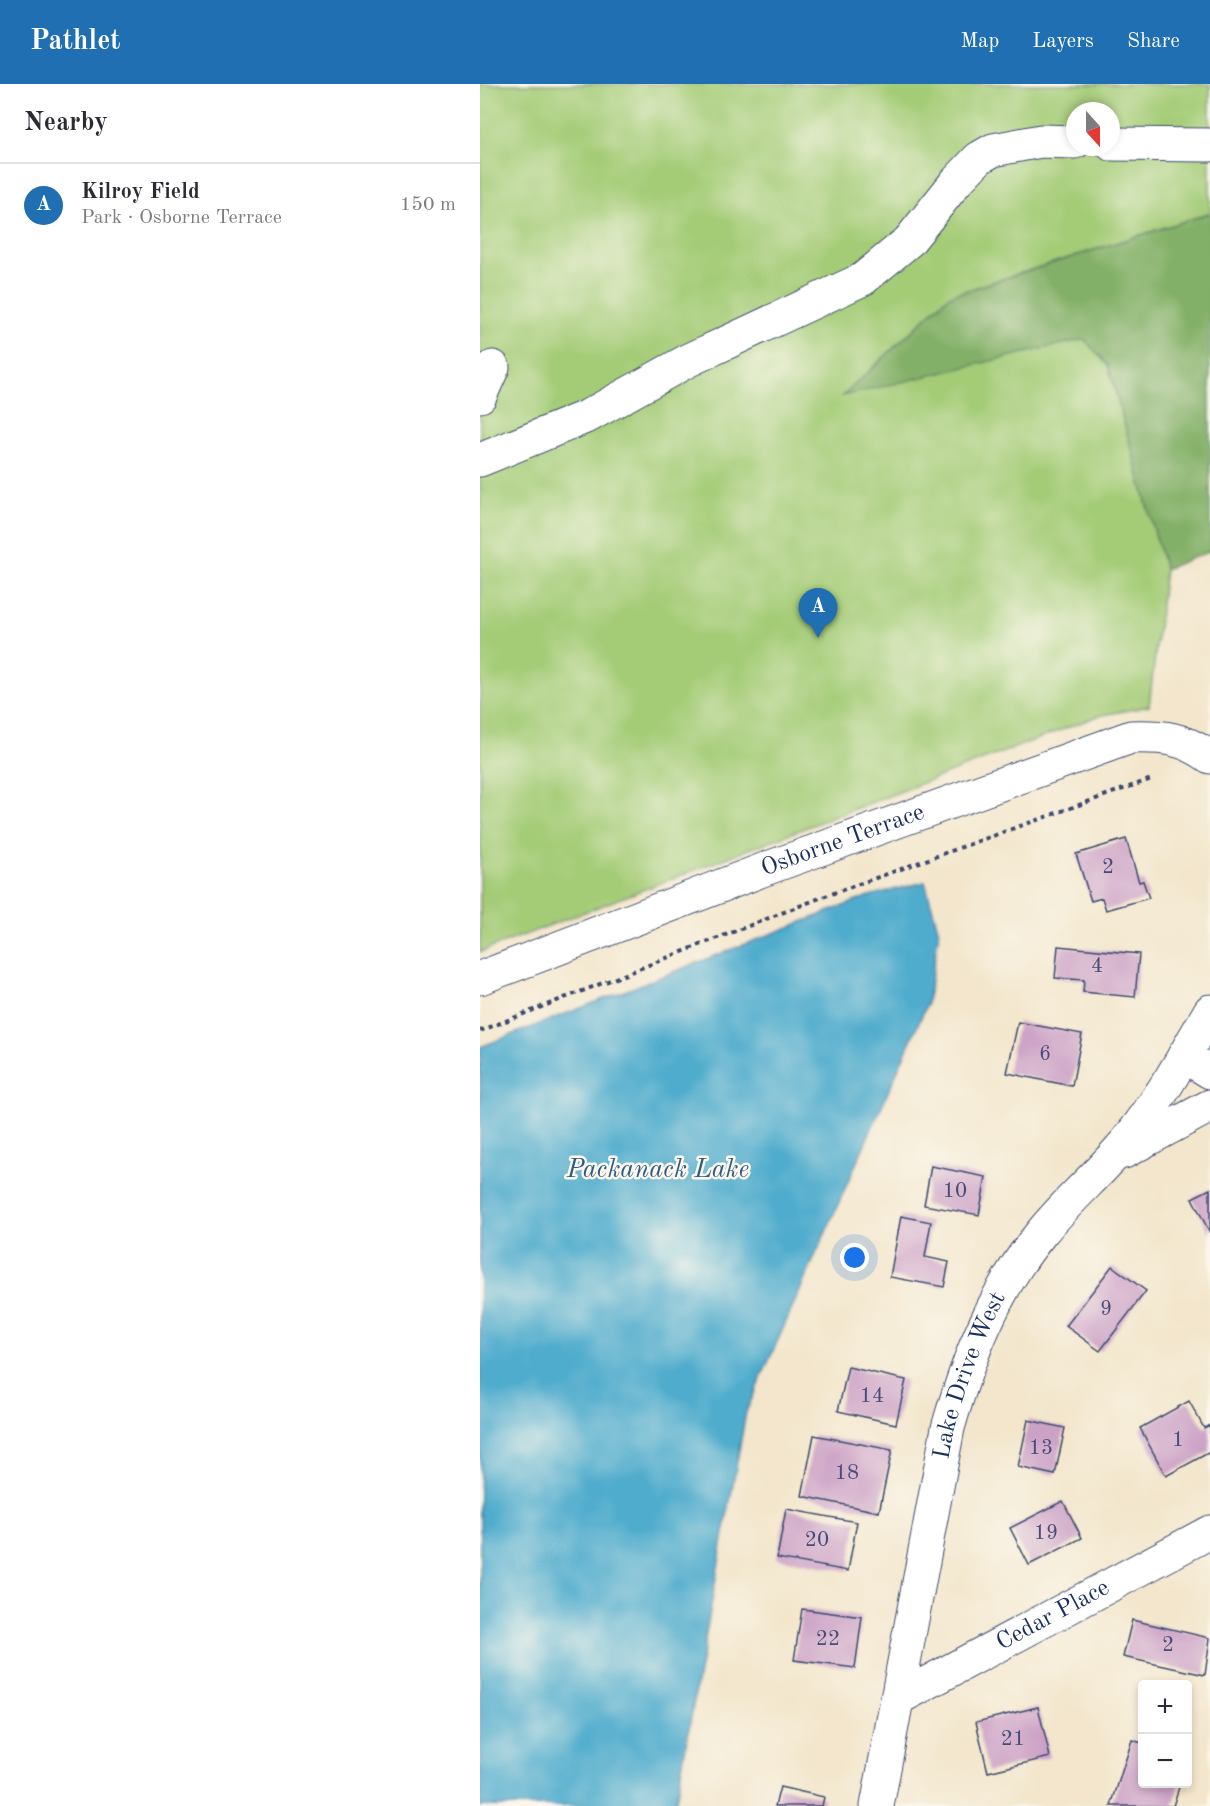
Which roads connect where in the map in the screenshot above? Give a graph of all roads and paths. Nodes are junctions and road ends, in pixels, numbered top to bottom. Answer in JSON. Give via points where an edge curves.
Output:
{"nodes":[{"id":1,"x":1066,"y":142,"type":"edge"},
{"id":2,"x":1120,"y":144,"type":"edge"},
{"id":3,"x":1210,"y":145,"type":"edge"},
{"id":4,"x":480,"y":460,"type":"edge"},
{"id":5,"x":1210,"y":757,"type":"edge"},
{"id":6,"x":1154,"y":778,"type":"dead end"},
{"id":7,"x":480,"y":978,"type":"edge"},
{"id":8,"x":1210,"y":1011,"type":"edge"},
{"id":9,"x":480,"y":1031,"type":"edge"},
{"id":10,"x":1197,"y":1064,"type":"edge"},
{"id":11,"x":1210,"y":1106,"type":"edge"},
{"id":12,"x":1109,"y":1160,"type":"junction"},
{"id":13,"x":1210,"y":1532,"type":"edge"},
{"id":14,"x":897,"y":1699,"type":"junction"},
{"id":15,"x":877,"y":1806,"type":"edge"}],
"edges":[{"from":1,"to":4,"type":"street","via":[[1041,141],[993,150],[979,158],[956,182],[909,241],[863,279],[687,361],[588,416]]},
{"from":2,"to":3,"type":"street"},
{"from":5,"to":7,"type":"street","name":"Osborne Terrace","via":[[1194,746],[1163,736],[1131,737],[765,869]]},
{"from":6,"to":9,"type":"path","via":[[820,898]]},
{"from":8,"to":10,"type":"street","name":"Lake Drive West"},
{"from":10,"to":12,"type":"street","name":"Lake Drive West"},
{"from":11,"to":12,"type":"street"},
{"from":12,"to":14,"type":"street","name":"Lake Drive West","via":[[1041,1232],[984,1324],[965,1369],[948,1428]]},
{"from":13,"to":14,"type":"street","name":"Cedar Place"},
{"from":14,"to":15,"type":"street","name":"Lake Drive West"}]}
